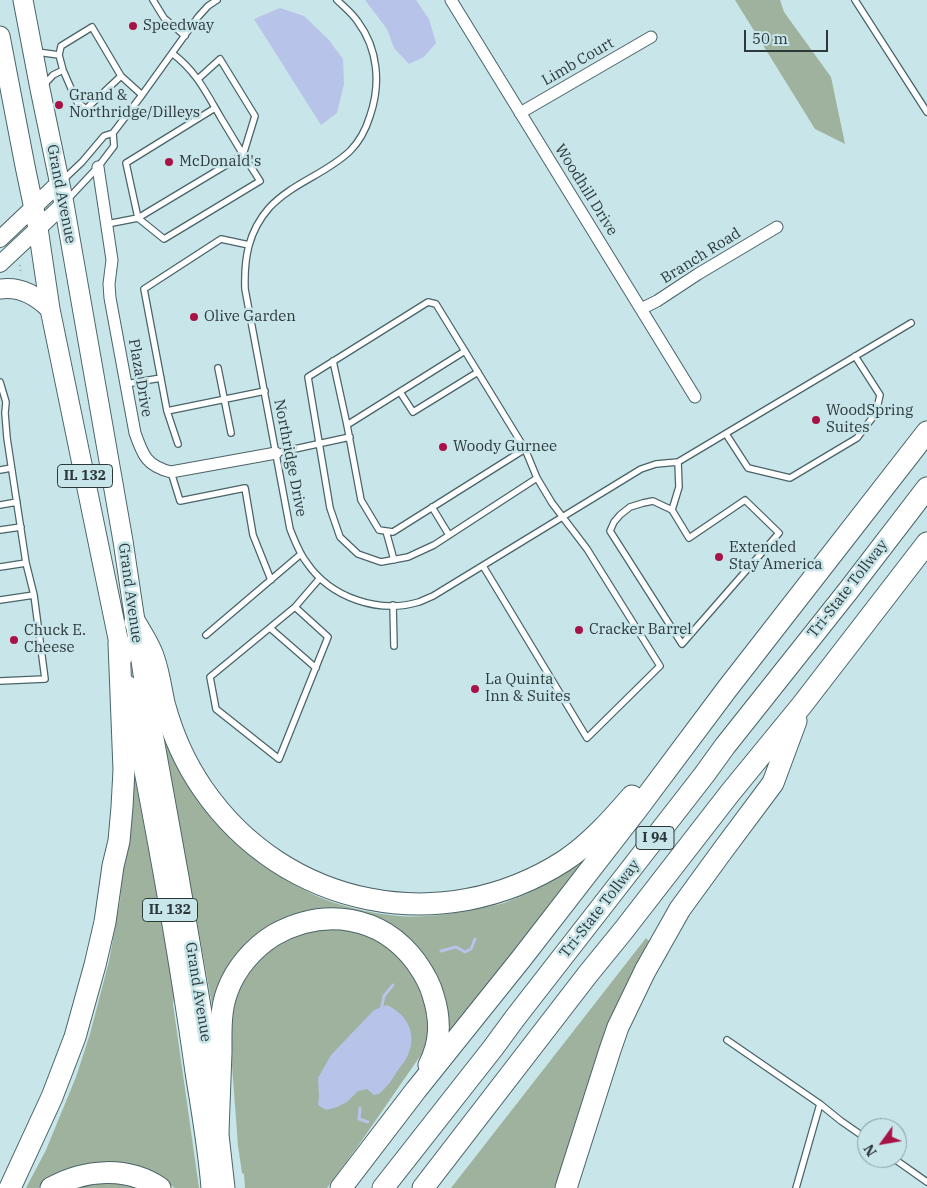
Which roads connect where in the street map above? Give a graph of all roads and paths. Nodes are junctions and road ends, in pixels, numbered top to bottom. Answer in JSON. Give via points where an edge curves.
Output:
{"nodes":[{"id":1,"x":23,"y":0,"type":"edge"},
{"id":2,"x":153,"y":0,"type":"edge"},
{"id":3,"x":217,"y":0,"type":"edge"},
{"id":4,"x":337,"y":0,"type":"edge"},
{"id":5,"x":450,"y":0,"type":"edge"},
{"id":6,"x":855,"y":0,"type":"edge"},
{"id":7,"x":0,"y":36,"type":"edge"},
{"id":8,"x":185,"y":36,"type":"junction"},
{"id":9,"x":651,"y":38,"type":"dead end"},
{"id":10,"x":32,"y":51,"type":"junction"},
{"id":11,"x":173,"y":54,"type":"junction"},
{"id":12,"x":60,"y":55,"type":"junction"},
{"id":13,"x":63,"y":70,"type":"junction"},
{"id":14,"x":121,"y":76,"type":"junction"},
{"id":15,"x":198,"y":78,"type":"junction"},
{"id":16,"x":40,"y":89,"type":"junction"},
{"id":17,"x":142,"y":95,"type":"junction"},
{"id":18,"x":216,"y":108,"type":"junction"},
{"id":19,"x":927,"y":112,"type":"edge"},
{"id":20,"x":520,"y":113,"type":"junction"},
{"id":21,"x":113,"y":133,"type":"junction"},
{"id":22,"x":243,"y":155,"type":"junction"},
{"id":23,"x":98,"y":166,"type":"junction"},
{"id":24,"x":60,"y":183,"type":"junction"},
{"id":25,"x":64,"y":204,"type":"junction"},
{"id":26,"x":34,"y":207,"type":"junction"},
{"id":27,"x":138,"y":218,"type":"junction"},
{"id":28,"x":107,"y":224,"type":"junction"},
{"id":29,"x":777,"y":227,"type":"dead end"},
{"id":30,"x":38,"y":228,"type":"junction"},
{"id":31,"x":0,"y":239,"type":"edge"},
{"id":32,"x":249,"y":245,"type":"junction"},
{"id":33,"x":0,"y":264,"type":"edge"},
{"id":34,"x":20,"y":264,"type":"dead end"},
{"id":35,"x":22,"y":278,"type":"dead end"},
{"id":36,"x":0,"y":289,"type":"edge"},
{"id":37,"x":50,"y":309,"type":"junction"},
{"id":38,"x":642,"y":309,"type":"junction"},
{"id":39,"x":911,"y":323,"type":"dead end"},
{"id":40,"x":465,"y":351,"type":"junction"},
{"id":41,"x":856,"y":356,"type":"junction"},
{"id":42,"x":333,"y":361,"type":"junction"},
{"id":43,"x":218,"y":368,"type":"dead end"},
{"id":44,"x":478,"y":372,"type":"junction"},
{"id":45,"x":161,"y":378,"type":"junction"},
{"id":46,"x":0,"y":382,"type":"edge"},
{"id":47,"x":126,"y":384,"type":"junction"},
{"id":48,"x":265,"y":391,"type":"junction"},
{"id":49,"x":400,"y":392,"type":"junction"},
{"id":50,"x":695,"y":397,"type":"dead end"},
{"id":51,"x":224,"y":400,"type":"junction"},
{"id":52,"x":167,"y":412,"type":"junction"},
{"id":53,"x":3,"y":413,"type":"edge"},
{"id":54,"x":347,"y":425,"type":"junction"},
{"id":55,"x":927,"y":432,"type":"edge"},
{"id":56,"x":231,"y":433,"type":"dead end"},
{"id":57,"x":726,"y":434,"type":"junction"},
{"id":58,"x":350,"y":437,"type":"junction"},
{"id":59,"x":7,"y":438,"type":"junction"},
{"id":60,"x":0,"y":440,"type":"edge"},
{"id":61,"x":178,"y":444,"type":"dead end"},
{"id":62,"x":320,"y":444,"type":"junction"},
{"id":63,"x":525,"y":449,"type":"junction"},
{"id":64,"x":276,"y":453,"type":"junction"},
{"id":65,"x":678,"y":462,"type":"junction"},
{"id":66,"x":12,"y":468,"type":"junction"},
{"id":67,"x":0,"y":470,"type":"edge"},
{"id":68,"x":171,"y":472,"type":"junction"},
{"id":69,"x":537,"y":478,"type":"junction"},
{"id":70,"x":927,"y":488,"type":"edge"},
{"id":71,"x":17,"y":502,"type":"junction"},
{"id":72,"x":0,"y":505,"type":"edge"},
{"id":73,"x":432,"y":507,"type":"junction"},
{"id":74,"x":672,"y":510,"type":"junction"},
{"id":75,"x":563,"y":517,"type":"junction"},
{"id":76,"x":21,"y":527,"type":"junction"},
{"id":77,"x":0,"y":530,"type":"edge"},
{"id":78,"x":386,"y":531,"type":"junction"},
{"id":79,"x":448,"y":535,"type":"junction"},
{"id":80,"x":927,"y":543,"type":"edge"},
{"id":81,"x":301,"y":554,"type":"junction"},
{"id":82,"x":394,"y":560,"type":"junction"},
{"id":83,"x":26,"y":563,"type":"junction"},
{"id":84,"x":483,"y":566,"type":"junction"},
{"id":85,"x":0,"y":567,"type":"edge"},
{"id":86,"x":320,"y":578,"type":"junction"},
{"id":87,"x":271,"y":580,"type":"junction"},
{"id":88,"x":34,"y":595,"type":"junction"},
{"id":89,"x":0,"y":600,"type":"edge"},
{"id":90,"x":393,"y":605,"type":"junction"},
{"id":91,"x":295,"y":607,"type":"junction"},
{"id":92,"x":134,"y":622,"type":"junction"},
{"id":93,"x":270,"y":628,"type":"junction"},
{"id":94,"x":206,"y":635,"type":"dead end"},
{"id":95,"x":119,"y":643,"type":"junction"},
{"id":96,"x":394,"y":646,"type":"dead end"},
{"id":97,"x":316,"y":668,"type":"junction"},
{"id":98,"x":0,"y":681,"type":"edge"},
{"id":99,"x":727,"y":689,"type":"junction"},
{"id":100,"x":802,"y":705,"type":"junction"},
{"id":101,"x":727,"y":1040,"type":"dead end"},
{"id":102,"x":416,"y":1090,"type":"junction"},
{"id":103,"x":820,"y":1104,"type":"junction"},
{"id":104,"x":218,"y":1132,"type":"junction"},
{"id":105,"x":857,"y":1132,"type":"edge"},
{"id":106,"x":907,"y":1168,"type":"edge"},
{"id":107,"x":927,"y":1182,"type":"edge"},
{"id":108,"x":10,"y":1188,"type":"edge"},
{"id":109,"x":51,"y":1188,"type":"edge"},
{"id":110,"x":160,"y":1188,"type":"edge"},
{"id":111,"x":211,"y":1188,"type":"edge"},
{"id":112,"x":225,"y":1188,"type":"edge"},
{"id":113,"x":341,"y":1188,"type":"edge"},
{"id":114,"x":383,"y":1188,"type":"edge"},
{"id":115,"x":423,"y":1188,"type":"edge"},
{"id":116,"x":566,"y":1188,"type":"edge"},
{"id":117,"x":796,"y":1188,"type":"edge"}],
"edges":[{"from":1,"to":10,"type":"main road","name":"Grand Avenue","number":"IL 132"},
{"from":2,"to":8,"type":"lane","via":[[164,18]]},
{"from":3,"to":8,"type":"lane","via":[[208,6]]},
{"from":4,"to":32,"type":"lane","name":"Northridge Drive","via":[[358,21],[367,36],[376,64],[376,91],[366,128],[349,152],[291,189],[269,208],[259,221]]},
{"from":5,"to":20,"type":"street","name":"Woodhill Drive"},
{"from":6,"to":19,"type":"lane"},
{"from":7,"to":26,"type":"main road","name":"Grand Avenue","number":"IL 132"},
{"from":8,"to":11,"type":"lane"},
{"from":9,"to":20,"type":"street","name":"Limb Court"},
{"from":10,"to":12,"type":"lane"},
{"from":10,"to":16,"type":"main road","name":"Grand Avenue","number":"IL 132"},
{"from":11,"to":15,"type":"lane"},
{"from":11,"to":17,"type":"lane"},
{"from":12,"to":13,"type":"lane"},
{"from":12,"to":14,"type":"lane","via":[[62,46],[92,28]]},
{"from":13,"to":14,"type":"lane","via":[[77,102],[86,109]]},
{"from":13,"to":16,"type":"lane","via":[[53,75]]},
{"from":14,"to":17,"type":"lane"},
{"from":15,"to":18,"type":"lane"},
{"from":15,"to":22,"type":"lane","via":[[220,59],[255,116]]},
{"from":16,"to":24,"type":"main road","name":"Grand Avenue","number":"IL 132"},
{"from":17,"to":21,"type":"lane"},
{"from":18,"to":22,"type":"lane"},
{"from":18,"to":27,"type":"lane","via":[[126,163]]},
{"from":20,"to":38,"type":"street","name":"Woodhill Drive"},
{"from":21,"to":23,"type":"lane","via":[[114,146]]},
{"from":21,"to":24,"type":"lane","via":[[104,136]]},
{"from":22,"to":27,"type":"lane"},
{"from":22,"to":27,"type":"lane","via":[[260,181],[164,239]]},
{"from":23,"to":25,"type":"lane"},
{"from":23,"to":28,"type":"street","name":"Plaza Drive"},
{"from":24,"to":25,"type":"main road","name":"Grand Avenue","number":"IL 132"},
{"from":24,"to":26,"type":"street"},
{"from":25,"to":30,"type":"street"},
{"from":25,"to":92,"type":"main road","name":"Grand Avenue","number":"IL 132","via":[[123,541]]},
{"from":26,"to":30,"type":"main road","name":"Grand Avenue","number":"IL 132"},
{"from":26,"to":31,"type":"street"},
{"from":27,"to":28,"type":"lane"},
{"from":28,"to":47,"type":"street","name":"Plaza Drive","via":[[112,260],[110,298]]},
{"from":29,"to":38,"type":"street","name":"Branch Road"},
{"from":30,"to":33,"type":"street"},
{"from":30,"to":37,"type":"main road","name":"Grand Avenue","number":"IL 132"},
{"from":32,"to":45,"type":"lane","via":[[221,239],[144,289]]},
{"from":32,"to":48,"type":"lane","name":"Northridge Drive","via":[[246,289]]},
{"from":34,"to":35,"type":"path"},
{"from":36,"to":37,"type":"main road","via":[[16,288],[27,292]]},
{"from":37,"to":95,"type":"main road","name":"Grand Avenue","number":"IL 132"},
{"from":38,"to":50,"type":"street","name":"Woodhill Drive"},
{"from":39,"to":41,"type":"lane"},
{"from":40,"to":42,"type":"lane","via":[[436,304],[428,302]]},
{"from":40,"to":44,"type":"lane"},
{"from":40,"to":49,"type":"lane"},
{"from":41,"to":57,"type":"lane"},
{"from":41,"to":57,"type":"lane","via":[[880,395],[876,413],[857,438],[790,478],[748,468]]},
{"from":42,"to":54,"type":"lane"},
{"from":42,"to":62,"type":"lane","via":[[308,377]]},
{"from":43,"to":51,"type":"lane"},
{"from":44,"to":49,"type":"lane","via":[[413,412]]},
{"from":44,"to":63,"type":"lane"},
{"from":45,"to":47,"type":"lane"},
{"from":45,"to":52,"type":"lane"},
{"from":46,"to":53,"type":"lane","via":[[6,402]]},
{"from":47,"to":68,"type":"street","name":"Plaza Drive","via":[[135,434],[142,451],[151,464]]},
{"from":48,"to":51,"type":"lane"},
{"from":48,"to":64,"type":"lane","name":"Northridge Drive"},
{"from":49,"to":54,"type":"lane"},
{"from":51,"to":52,"type":"lane"},
{"from":51,"to":56,"type":"lane"},
{"from":52,"to":61,"type":"lane"},
{"from":53,"to":59,"type":"lane"},
{"from":54,"to":58,"type":"lane"},
{"from":55,"to":99,"type":"highway"},
{"from":57,"to":65,"type":"lane"},
{"from":58,"to":62,"type":"lane"},
{"from":58,"to":78,"type":"lane","via":[[361,500],[379,530]]},
{"from":59,"to":60,"type":"lane"},
{"from":59,"to":66,"type":"lane"},
{"from":62,"to":64,"type":"lane"},
{"from":62,"to":82,"type":"lane","via":[[330,508],[340,537],[358,554],[381,562]]},
{"from":63,"to":69,"type":"lane"},
{"from":63,"to":73,"type":"lane"},
{"from":64,"to":68,"type":"street"},
{"from":64,"to":81,"type":"lane","name":"Northridge Drive","via":[[290,529]]},
{"from":65,"to":74,"type":"lane","via":[[678,487]]},
{"from":65,"to":75,"type":"lane","name":"Northridge Drive","via":[[641,469]]},
{"from":66,"to":67,"type":"lane"},
{"from":66,"to":71,"type":"lane"},
{"from":68,"to":87,"type":"lane","via":[[180,501],[245,488],[253,535]]},
{"from":69,"to":75,"type":"lane"},
{"from":69,"to":79,"type":"lane"},
{"from":70,"to":114,"type":"highway","name":"Tri-State Tollway","number":"I 94"},
{"from":71,"to":72,"type":"lane"},
{"from":71,"to":76,"type":"lane"},
{"from":73,"to":78,"type":"lane","via":[[393,532]]},
{"from":73,"to":79,"type":"lane"},
{"from":74,"to":74,"type":"lane","via":[[689,538],[745,500],[780,533],[682,644],[610,531],[614,522],[630,507],[653,501]]},
{"from":75,"to":84,"type":"lane","name":"Northridge Drive"},
{"from":75,"to":84,"type":"lane","via":[[660,666],[587,738]]},
{"from":76,"to":77,"type":"lane"},
{"from":76,"to":83,"type":"lane"},
{"from":78,"to":82,"type":"lane"},
{"from":79,"to":82,"type":"lane","via":[[434,545]]},
{"from":80,"to":100,"type":"highway","name":"Tri-State Tollway","number":"I 94"},
{"from":81,"to":86,"type":"lane","name":"Northridge Drive"},
{"from":81,"to":87,"type":"lane"},
{"from":83,"to":85,"type":"lane"},
{"from":83,"to":88,"type":"lane"},
{"from":84,"to":90,"type":"lane","name":"Northridge Drive","via":[[433,596],[418,602]]},
{"from":86,"to":90,"type":"lane","name":"Northridge Drive","via":[[346,596],[364,603]]},
{"from":86,"to":91,"type":"lane"},
{"from":87,"to":94,"type":"lane"},
{"from":88,"to":89,"type":"lane"},
{"from":88,"to":98,"type":"lane","via":[[45,679]]},
{"from":90,"to":96,"type":"lane"},
{"from":91,"to":93,"type":"lane"},
{"from":91,"to":97,"type":"lane","via":[[328,637]]},
{"from":92,"to":99,"type":"highway","via":[[154,658],[174,734],[202,789],[217,808],[256,848],[301,876],[326,888],[377,901],[427,903],[465,899],[505,889],[555,866],[578,851],[600,830]]},
{"from":92,"to":104,"type":"main road","name":"Grand Avenue","number":"IL 132","via":[[180,877],[209,1054]]},
{"from":93,"to":97,"type":"lane"},
{"from":93,"to":97,"type":"lane","via":[[210,677],[216,709],[279,760]]},
{"from":95,"to":108,"type":"highway","via":[[124,770],[119,841],[105,922],[75,1037],[52,1097]]},
{"from":95,"to":111,"type":"main road","name":"Grand Avenue","number":"IL 132","via":[[167,891]]},
{"from":99,"to":102,"type":"highway","via":[[632,816]]},
{"from":100,"to":115,"type":"highway","name":"Tri-State Tollway","number":"I 94"},
{"from":100,"to":116,"type":"highway","via":[[774,783],[680,910],[641,978],[610,1050]]},
{"from":101,"to":103,"type":"lane"},
{"from":102,"to":104,"type":"highway","via":[[433,1057],[440,1023],[432,991],[420,967],[406,949],[373,926],[339,918],[304,922],[278,933],[257,948],[238,970],[227,991],[222,1011]]},
{"from":102,"to":113,"type":"highway"},
{"from":103,"to":105,"type":"lane"},
{"from":103,"to":117,"type":"lane"},
{"from":104,"to":112,"type":"main road","name":"Grand Avenue","number":"IL 132"},
{"from":106,"to":107,"type":"lane"},
{"from":109,"to":110,"type":"highway","via":[[78,1177],[109,1172],[137,1176]]}]}
